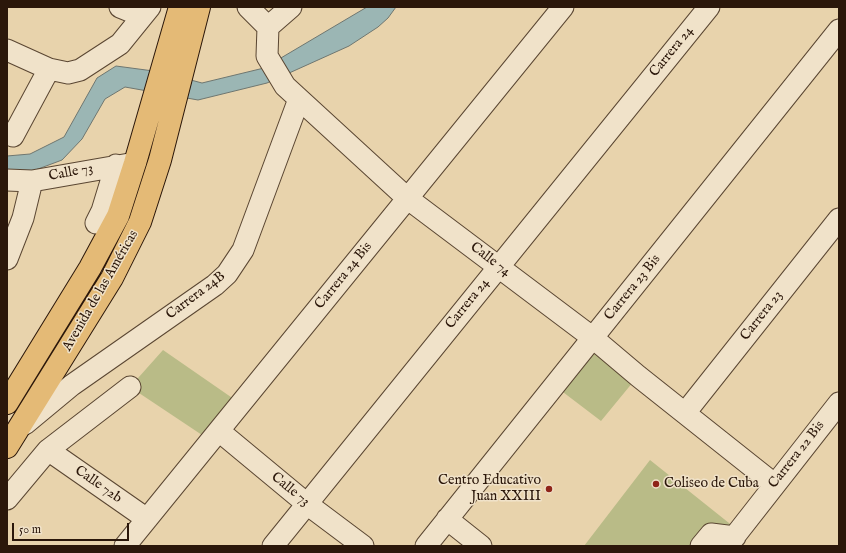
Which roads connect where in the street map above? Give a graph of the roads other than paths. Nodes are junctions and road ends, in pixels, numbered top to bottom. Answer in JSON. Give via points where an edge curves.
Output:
{"nodes":[{"id":1,"x":120,"y":7,"type":"edge"},
{"id":2,"x":180,"y":7,"type":"edge"},
{"id":3,"x":199,"y":7,"type":"edge"},
{"id":4,"x":248,"y":7,"type":"edge"},
{"id":5,"x":291,"y":7,"type":"edge"},
{"id":6,"x":563,"y":7,"type":"edge"},
{"id":7,"x":709,"y":7,"type":"edge"},
{"id":8,"x":146,"y":12,"type":"edge"},
{"id":9,"x":268,"y":27,"type":"junction"},
{"id":10,"x":839,"y":30,"type":"edge"},
{"id":11,"x":7,"y":50,"type":"edge"},
{"id":12,"x":178,"y":51,"type":"junction"},
{"id":13,"x":58,"y":71,"type":"junction"},
{"id":14,"x":292,"y":93,"type":"junction"},
{"id":15,"x":10,"y":135,"type":"edge"},
{"id":16,"x":126,"y":164,"type":"junction"},
{"id":17,"x":7,"y":180,"type":"edge"},
{"id":18,"x":32,"y":181,"type":"junction"},
{"id":19,"x":407,"y":198,"type":"junction"},
{"id":20,"x":839,"y":219,"type":"edge"},
{"id":21,"x":96,"y":223,"type":"dead end"},
{"id":22,"x":7,"y":259,"type":"edge"},
{"id":23,"x":498,"y":267,"type":"junction"},
{"id":24,"x":593,"y":338,"type":"junction"},
{"id":25,"x":130,"y":387,"type":"dead end"},
{"id":26,"x":839,"y":402,"type":"edge"},
{"id":27,"x":7,"y":403,"type":"edge"},
{"id":28,"x":685,"y":413,"type":"junction"},
{"id":29,"x":219,"y":431,"type":"junction"},
{"id":30,"x":11,"y":441,"type":"edge"},
{"id":31,"x":48,"y":450,"type":"junction"},
{"id":32,"x":774,"y":484,"type":"junction"},
{"id":33,"x":7,"y":499,"type":"edge"},
{"id":34,"x":308,"y":504,"type":"junction"},
{"id":35,"x":447,"y":519,"type":"junction"},
{"id":36,"x":147,"y":520,"type":"junction"},
{"id":37,"x":731,"y":541,"type":"edge"},
{"id":38,"x":125,"y":546,"type":"edge"},
{"id":39,"x":273,"y":546,"type":"edge"},
{"id":40,"x":363,"y":546,"type":"edge"},
{"id":41,"x":426,"y":546,"type":"edge"},
{"id":42,"x":481,"y":546,"type":"edge"},
{"id":43,"x":701,"y":546,"type":"edge"}],
"edges":[{"from":1,"to":8,"type":"street"},
{"from":2,"to":12,"type":"main road","name":"Avenida de las Américas"},
{"from":3,"to":12,"type":"main road","name":"Avenida de las Américas"},
{"from":4,"to":9,"type":"street"},
{"from":5,"to":9,"type":"street"},
{"from":6,"to":19,"type":"street","name":"Carrera 24 Bis"},
{"from":7,"to":23,"type":"street","name":"Carrera 24"},
{"from":8,"to":13,"type":"street","via":[[120,44],[80,70]]},
{"from":9,"to":14,"type":"street","name":"Calle 74","via":[[267,56]]},
{"from":10,"to":24,"type":"street","name":"Carrera 23 Bis"},
{"from":11,"to":13,"type":"street"},
{"from":12,"to":16,"type":"main road","name":"Avenida de las Américas"},
{"from":12,"to":30,"type":"main road","name":"Avenida de las Américas","via":[[172,117],[140,222],[125,255]]},
{"from":13,"to":15,"type":"street"},
{"from":14,"to":19,"type":"street","name":"Calle 74"},
{"from":14,"to":30,"type":"street","name":"Carrera 24B","via":[[243,250],[227,274],[72,385],[33,416]]},
{"from":16,"to":18,"type":"street","name":"Calle 73"},
{"from":16,"to":21,"type":"street"},
{"from":16,"to":27,"type":"main road","name":"Avenida de las Américas","via":[[118,216],[104,245]]},
{"from":17,"to":18,"type":"street","name":"Calle 73"},
{"from":18,"to":22,"type":"street","via":[[24,218]]},
{"from":19,"to":23,"type":"street","name":"Calle 74"},
{"from":19,"to":29,"type":"street","name":"Carrera 24 Bis"},
{"from":20,"to":28,"type":"street","name":"Carrera 23"},
{"from":23,"to":24,"type":"street","name":"Calle 74"},
{"from":23,"to":34,"type":"street","name":"Carrera 24"},
{"from":24,"to":28,"type":"street","name":"Calle 74"},
{"from":24,"to":35,"type":"street","name":"Carrera 23 Bis"},
{"from":25,"to":31,"type":"street"},
{"from":26,"to":32,"type":"street","name":"Carrera 22 Bis"},
{"from":28,"to":32,"type":"street","name":"Calle 74"},
{"from":29,"to":34,"type":"street","name":"Calle 73"},
{"from":29,"to":36,"type":"street","name":"Carrera 24 Bis"},
{"from":31,"to":33,"type":"street"},
{"from":31,"to":36,"type":"street","name":"Calle 72b"},
{"from":32,"to":37,"type":"street","name":"Carrera 22 Bis"},
{"from":34,"to":39,"type":"street","name":"Carrera 24"},
{"from":34,"to":40,"type":"street","name":"Calle 73"},
{"from":35,"to":41,"type":"street","name":"Carrera 23 Bis"},
{"from":35,"to":42,"type":"street"},
{"from":36,"to":38,"type":"street","name":"Carrera 24 Bis"},
{"from":37,"to":43,"type":"street","via":[[711,534]]}]}
